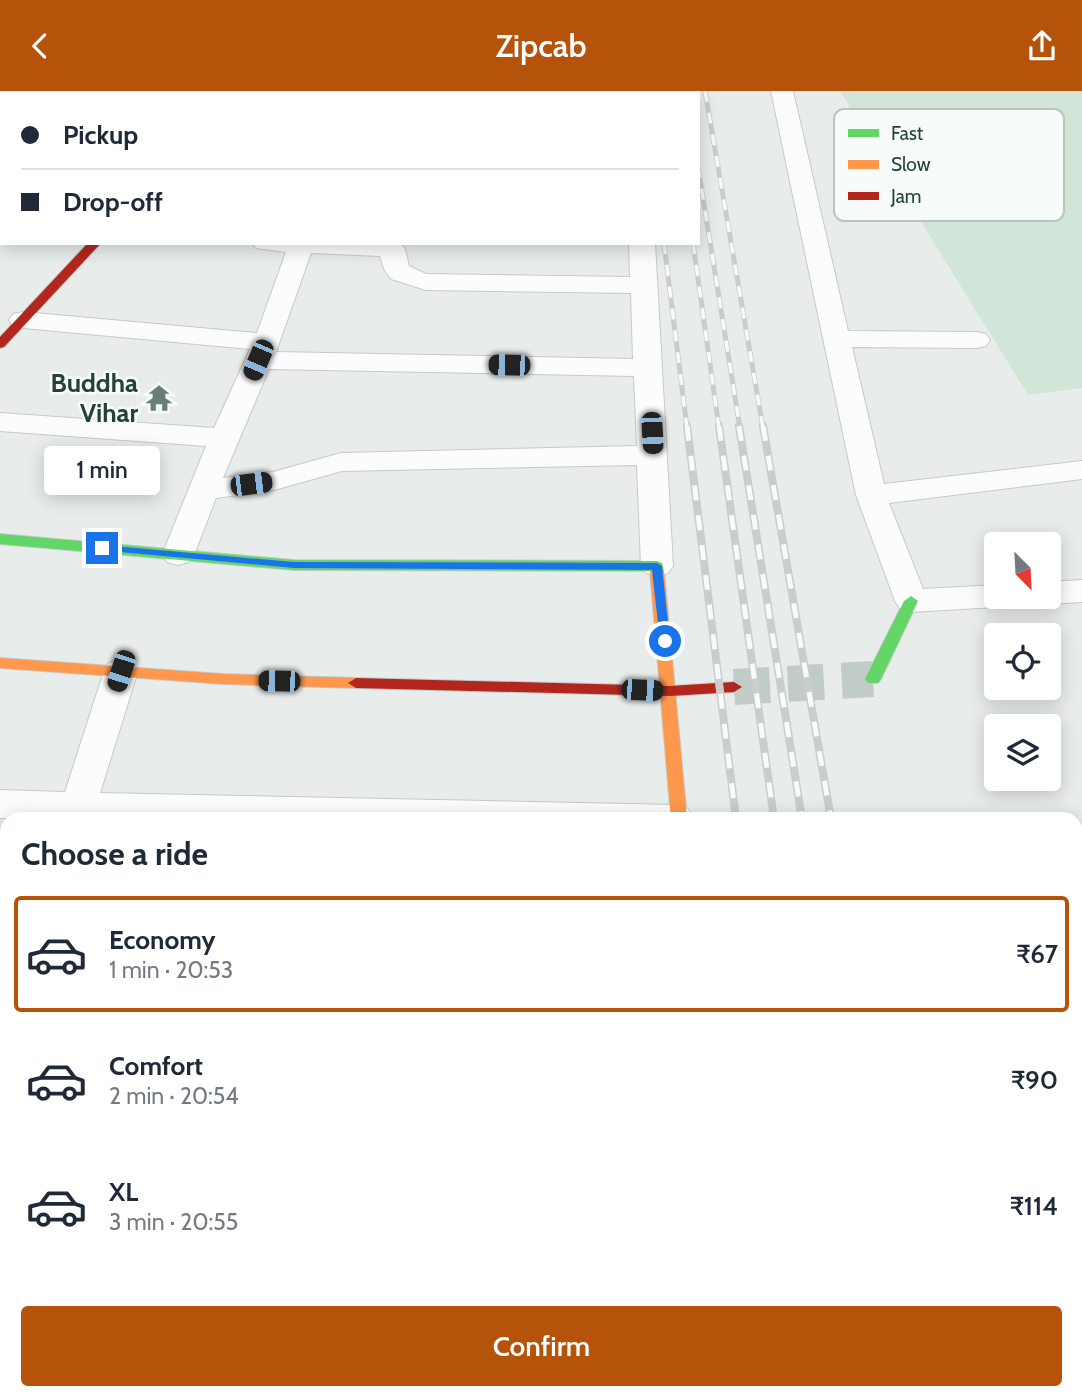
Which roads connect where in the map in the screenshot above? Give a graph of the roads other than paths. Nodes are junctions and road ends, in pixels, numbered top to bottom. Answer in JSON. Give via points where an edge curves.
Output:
{"nodes":[{"id":1,"x":782,"y":91,"type":"edge"},
{"id":2,"x":93,"y":245,"type":"edge"},
{"id":3,"x":301,"y":245,"type":"joint"},
{"id":4,"x":642,"y":245,"type":"edge"},
{"id":5,"x":393,"y":246,"type":"edge"},
{"id":6,"x":645,"y":285,"type":"junction"},
{"id":7,"x":0,"y":302,"type":"edge"},
{"id":8,"x":30,"y":312,"type":"junction"},
{"id":9,"x":836,"y":339,"type":"junction"},
{"id":10,"x":976,"y":340,"type":"dead end"},
{"id":11,"x":0,"y":344,"type":"edge"},
{"id":12,"x":263,"y":351,"type":"junction"},
{"id":13,"x":649,"y":367,"type":"junction"},
{"id":14,"x":0,"y":422,"type":"edge"},
{"id":15,"x":224,"y":438,"type":"junction"},
{"id":16,"x":653,"y":455,"type":"junction"},
{"id":17,"x":1082,"y":470,"type":"edge"},
{"id":18,"x":204,"y":490,"type":"junction"},
{"id":19,"x":870,"y":495,"type":"junction"},
{"id":20,"x":0,"y":539,"type":"edge"},
{"id":21,"x":178,"y":555,"type":"junction"},
{"id":22,"x":657,"y":566,"type":"junction"},
{"id":23,"x":1082,"y":591,"type":"edge"},
{"id":24,"x":1061,"y":592,"type":"edge"},
{"id":25,"x":984,"y":597,"type":"edge"},
{"id":26,"x":911,"y":601,"type":"junction"},
{"id":27,"x":0,"y":663,"type":"edge"},
{"id":28,"x":121,"y":671,"type":"junction"},
{"id":29,"x":873,"y":679,"type":"dead end"},
{"id":30,"x":734,"y":687,"type":"tunnel mouth"},
{"id":31,"x":670,"y":691,"type":"junction"},
{"id":32,"x":0,"y":804,"type":"edge"},
{"id":33,"x":78,"y":806,"type":"junction"},
{"id":34,"x":354,"y":812,"type":"edge"},
{"id":35,"x":677,"y":812,"type":"edge"}],
"edges":[{"from":1,"to":9,"type":"street"},
{"from":2,"to":8,"type":"street"},
{"from":3,"to":5,"type":"street"},
{"from":3,"to":12,"type":"street"},
{"from":4,"to":6,"type":"street"},
{"from":5,"to":6,"type":"street","via":[[393,265],[399,273],[426,282]]},
{"from":6,"to":13,"type":"street"},
{"from":7,"to":8,"type":"street"},
{"from":8,"to":11,"type":"street"},
{"from":8,"to":12,"type":"street"},
{"from":9,"to":10,"type":"street"},
{"from":9,"to":19,"type":"street"},
{"from":12,"to":13,"type":"street"},
{"from":12,"to":15,"type":"street"},
{"from":13,"to":16,"type":"street"},
{"from":14,"to":15,"type":"street"},
{"from":15,"to":18,"type":"street"},
{"from":16,"to":18,"type":"street","via":[[341,462],[275,481]]},
{"from":16,"to":22,"type":"street"},
{"from":17,"to":19,"type":"street"},
{"from":18,"to":21,"type":"street"},
{"from":19,"to":26,"type":"street"},
{"from":20,"to":21,"type":"street"},
{"from":21,"to":22,"type":"street","via":[[294,565]]},
{"from":22,"to":31,"type":"street"},
{"from":23,"to":24,"type":"street"},
{"from":25,"to":26,"type":"street"},
{"from":26,"to":29,"type":"street"},
{"from":27,"to":28,"type":"street"},
{"from":28,"to":31,"type":"street","via":[[223,679]]},
{"from":28,"to":33,"type":"street"},
{"from":30,"to":31,"type":"street"},
{"from":31,"to":35,"type":"street"},
{"from":32,"to":33,"type":"street"},
{"from":33,"to":34,"type":"street"}]}
